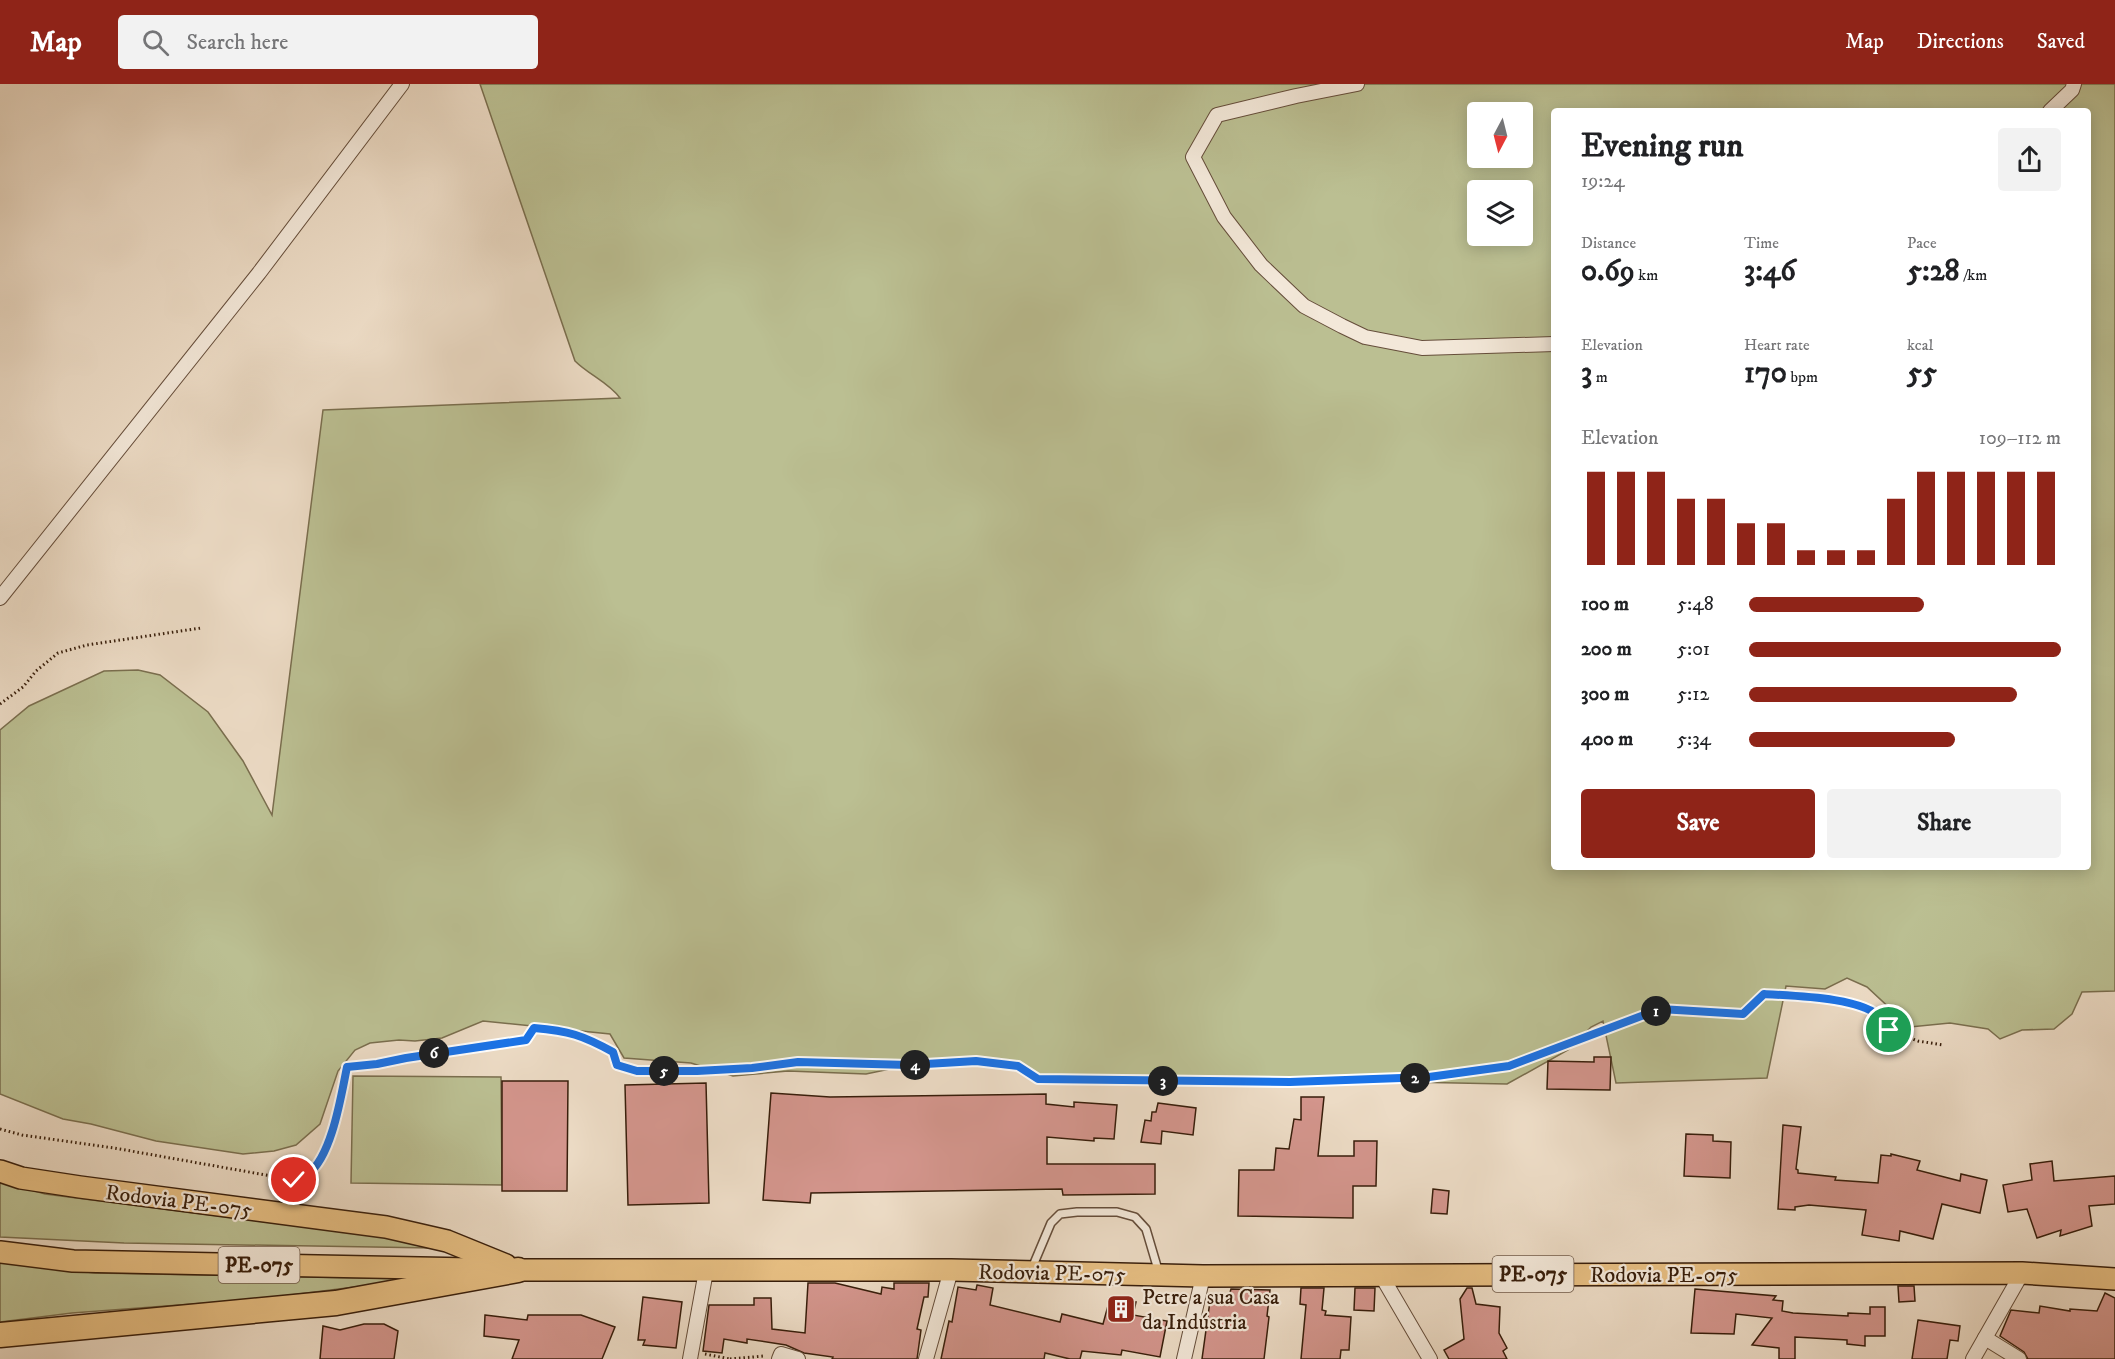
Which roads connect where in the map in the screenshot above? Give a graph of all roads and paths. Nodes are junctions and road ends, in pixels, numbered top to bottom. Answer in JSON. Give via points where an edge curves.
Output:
{"nodes":[{"id":1,"x":402,"y":84,"type":"edge"},
{"id":2,"x":1357,"y":84,"type":"edge"},
{"id":3,"x":2074,"y":84,"type":"edge"},
{"id":4,"x":2053,"y":108,"type":"edge"},
{"id":5,"x":1551,"y":344,"type":"edge"},
{"id":6,"x":0,"y":598,"type":"edge"},
{"id":7,"x":201,"y":627,"type":"dead end"},
{"id":8,"x":0,"y":704,"type":"edge"},
{"id":9,"x":1943,"y":1045,"type":"dead end"},
{"id":10,"x":0,"y":1129,"type":"edge"},
{"id":11,"x":0,"y":1171,"type":"edge"},
{"id":12,"x":0,"y":1252,"type":"edge"},
{"id":13,"x":518,"y":1270,"type":"junction"},
{"id":14,"x":951,"y":1270,"type":"junction"},
{"id":15,"x":706,"y":1271,"type":"junction"},
{"id":16,"x":1030,"y":1272,"type":"junction"},
{"id":17,"x":2022,"y":1273,"type":"junction"},
{"id":18,"x":1160,"y":1275,"type":"junction"},
{"id":19,"x":1381,"y":1275,"type":"junction"},
{"id":20,"x":1203,"y":1276,"type":"junction"},
{"id":21,"x":2115,"y":1279,"type":"edge"},
{"id":22,"x":0,"y":1335,"type":"edge"},
{"id":23,"x":1985,"y":1338,"type":"junction"},
{"id":24,"x":691,"y":1355,"type":"edge"},
{"id":25,"x":780,"y":1357,"type":"edge"},
{"id":26,"x":730,"y":1359,"type":"edge"},
{"id":27,"x":798,"y":1359,"type":"edge"},
{"id":28,"x":926,"y":1359,"type":"edge"},
{"id":29,"x":1184,"y":1359,"type":"edge"},
{"id":30,"x":1430,"y":1359,"type":"edge"},
{"id":31,"x":1973,"y":1359,"type":"edge"},
{"id":32,"x":2019,"y":1359,"type":"edge"}],
"edges":[{"from":1,"to":6,"type":"street","via":[[259,273]]},
{"from":2,"to":5,"type":"street","via":[[1217,115],[1193,157],[1224,217],[1261,265],[1305,306],[1365,337],[1422,348]]},
{"from":3,"to":4,"type":"street"},
{"from":7,"to":8,"type":"path","via":[[58,653]]},
{"from":9,"to":10,"type":"path","via":[[1889,1030],[1881,1017],[1858,1004],[1764,994],[1743,1014],[1660,1009],[1509,1066],[1429,1077],[1290,1082],[1038,1079],[1018,1066],[976,1061],[909,1065],[798,1062],[752,1068],[637,1071],[617,1065],[613,1052],[587,1038],[563,1030],[534,1028],[526,1040],[347,1067],[334,1130],[308,1174],[294,1180]]},
{"from":11,"to":13,"type":"main road","name":"Rodovia PE-075","number":"PE-075","via":[[80,1187],[386,1227],[447,1241]]},
{"from":12,"to":13,"type":"main road","number":"PE-075","via":[[74,1261]]},
{"from":13,"to":15,"type":"main road","name":"Rodovia PE-075","number":"PE-075"},
{"from":13,"to":22,"type":"highway","via":[[336,1303]]},
{"from":14,"to":15,"type":"main road","name":"Rodovia PE-075","number":"PE-075"},
{"from":14,"to":16,"type":"main road","name":"Rodovia PE-075","number":"PE-075"},
{"from":14,"to":28,"type":"street"},
{"from":15,"to":24,"type":"street"},
{"from":16,"to":18,"type":"main road","name":"Rodovia PE-075","number":"PE-075"},
{"from":16,"to":18,"type":"lane","via":[[1051,1223],[1060,1214],[1117,1212],[1135,1217],[1146,1229]]},
{"from":17,"to":19,"type":"main road","name":"Rodovia PE-075","number":"PE-075"},
{"from":17,"to":21,"type":"main road","name":"Rodovia PE-075","number":"PE-075"},
{"from":17,"to":23,"type":"street"},
{"from":18,"to":20,"type":"main road","name":"Rodovia PE-075","number":"PE-075"},
{"from":19,"to":20,"type":"main road","name":"Rodovia PE-075","number":"PE-075"},
{"from":19,"to":30,"type":"street"},
{"from":20,"to":29,"type":"street"},
{"from":23,"to":31,"type":"street"},
{"from":23,"to":32,"type":"street"},
{"from":24,"to":26,"type":"path"},
{"from":25,"to":26,"type":"path"},
{"from":25,"to":27,"type":"street"}]}
